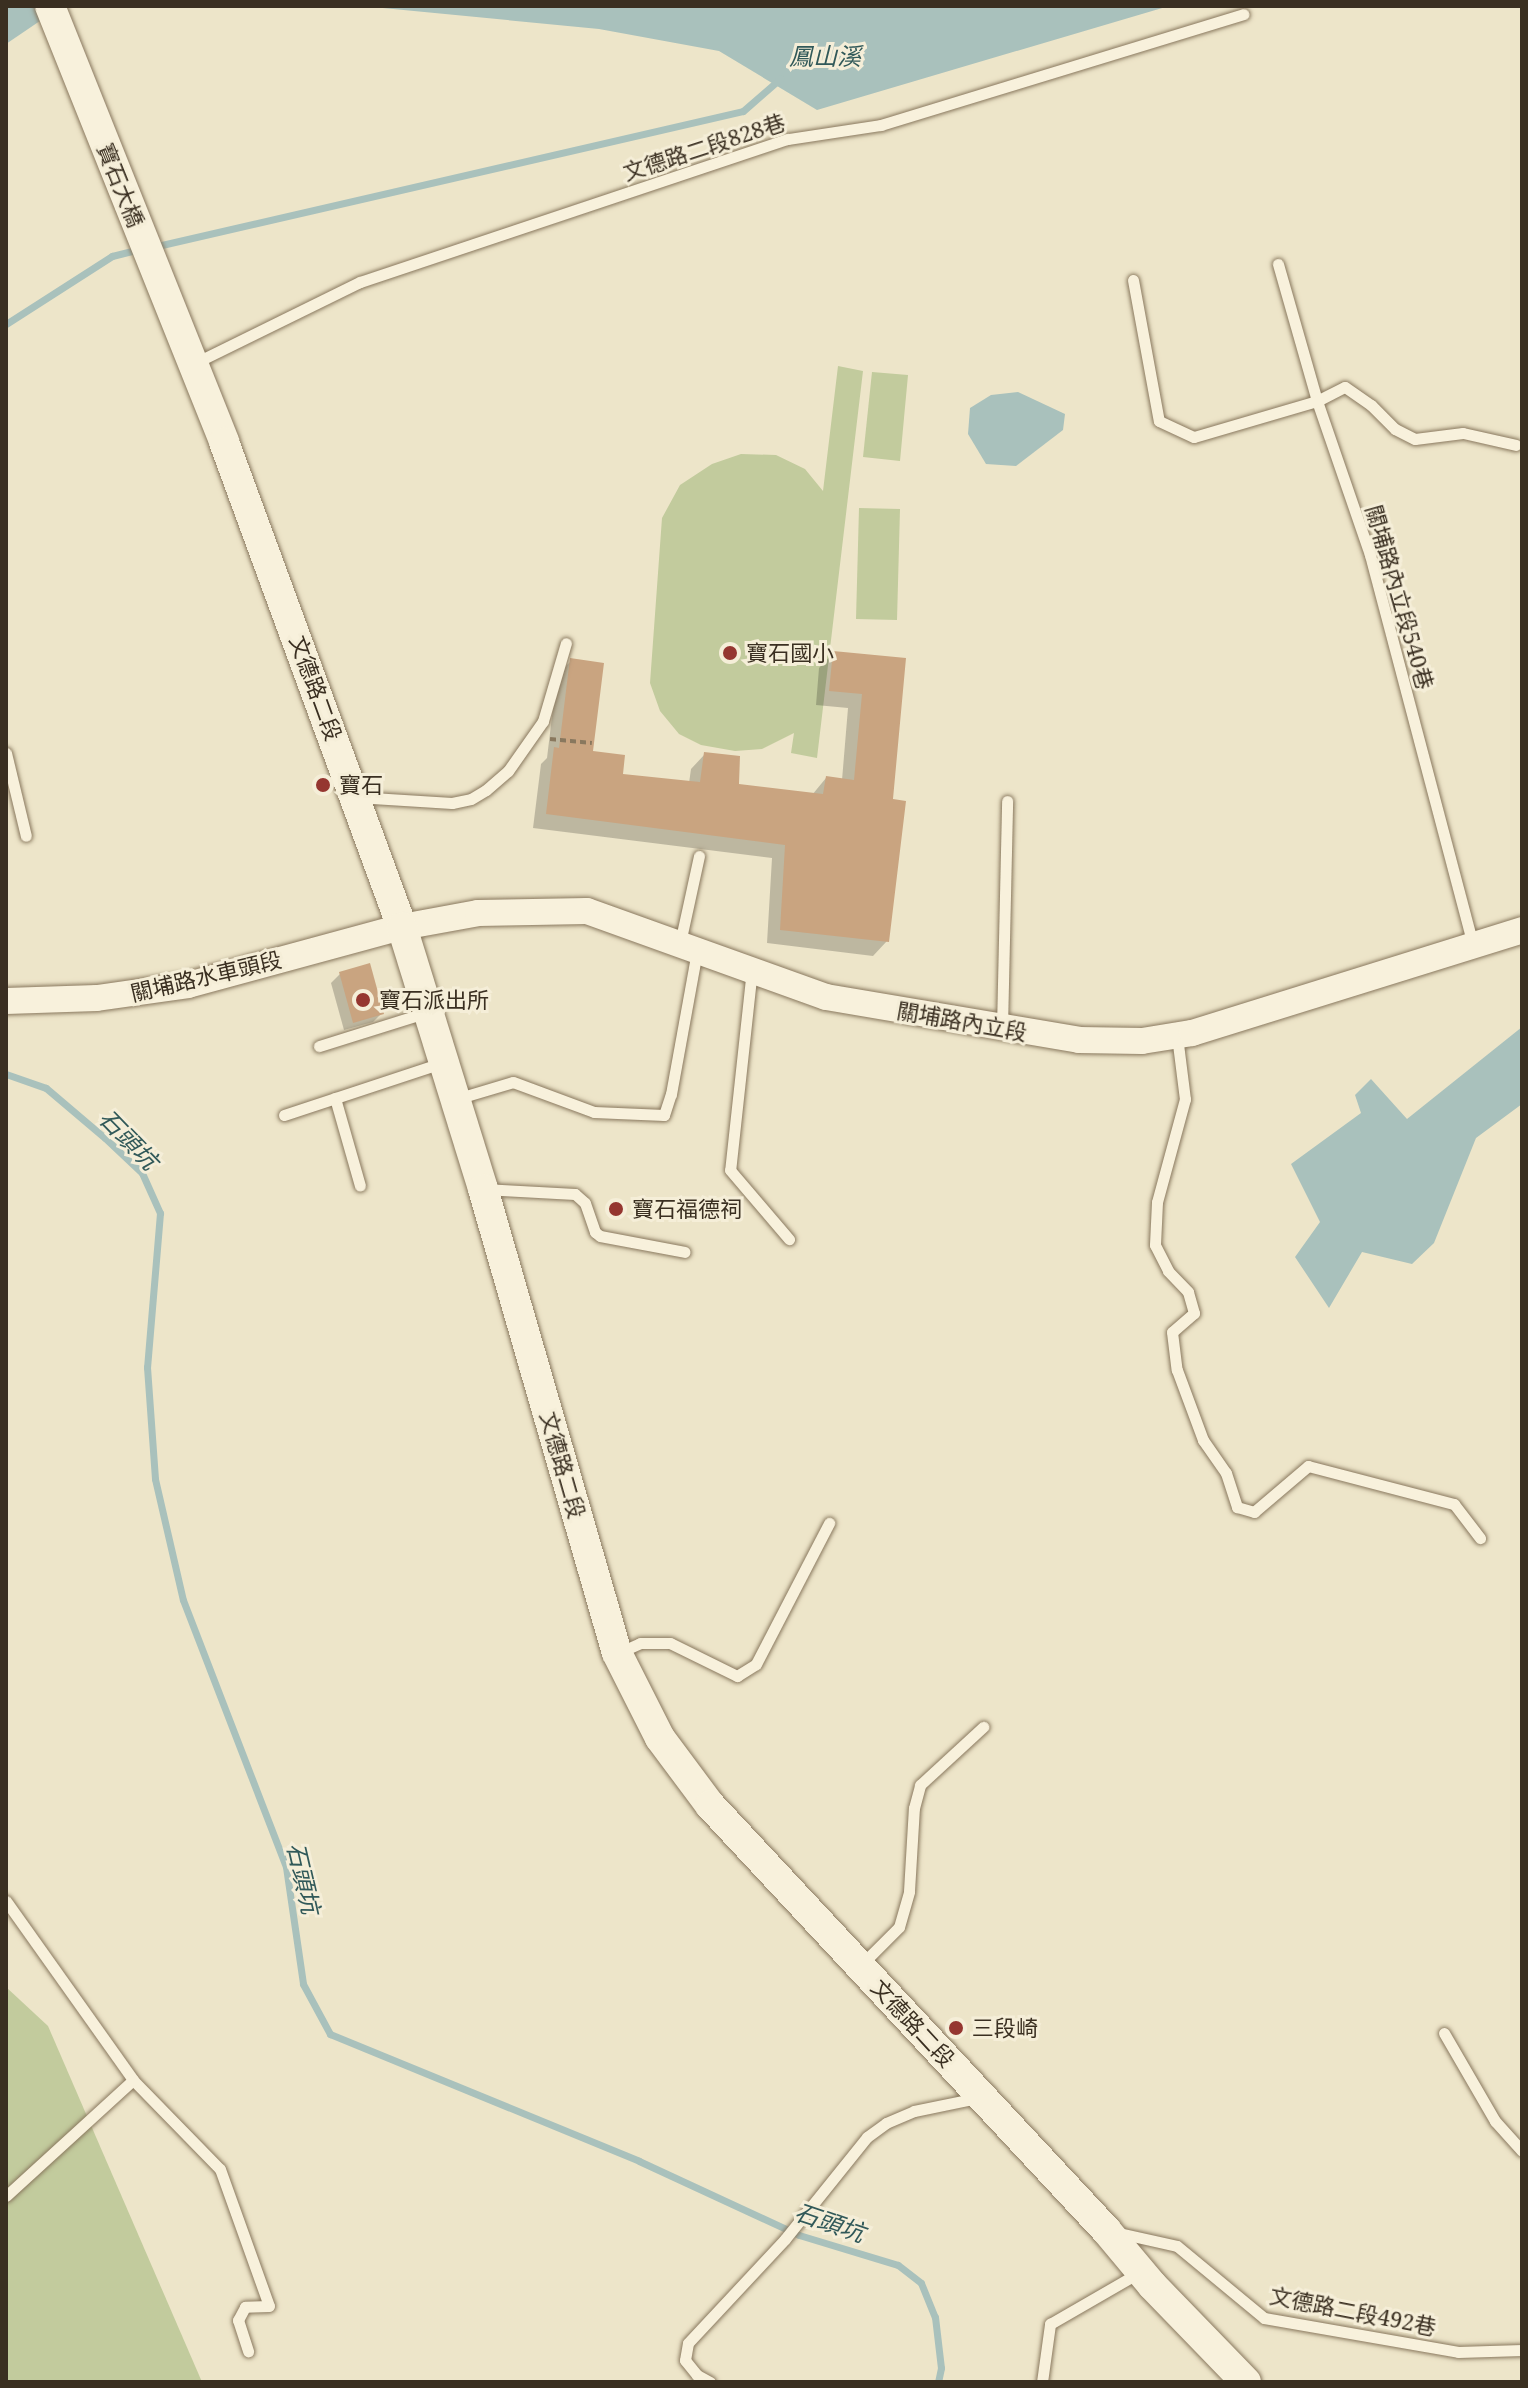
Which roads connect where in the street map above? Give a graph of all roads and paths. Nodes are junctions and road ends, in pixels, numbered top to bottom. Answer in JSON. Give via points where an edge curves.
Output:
{"nodes":[{"id":1,"x":50,"y":6,"type":"edge"},
{"id":2,"x":1243,"y":14,"type":"dead end"},
{"id":3,"x":1278,"y":264,"type":"dead end"},
{"id":4,"x":1133,"y":280,"type":"dead end"},
{"id":5,"x":193,"y":365,"type":"junction"},
{"id":6,"x":1317,"y":401,"type":"junction"},
{"id":7,"x":1516,"y":445,"type":"dead end"},
{"id":8,"x":566,"y":643,"type":"dead end"},
{"id":9,"x":592,"y":743,"type":"dead end"},
{"id":10,"x":522,"y":752,"type":"junction"},
{"id":11,"x":6,"y":753,"type":"edge"},
{"id":12,"x":356,"y":797,"type":"junction"},
{"id":13,"x":1007,"y":801,"type":"dead end"},
{"id":14,"x":26,"y":836,"type":"dead end"},
{"id":15,"x":699,"y":856,"type":"dead end"},
{"id":16,"x":402,"y":927,"type":"junction"},
{"id":17,"x":1522,"y":930,"type":"edge"},
{"id":18,"x":1473,"y":945,"type":"junction"},
{"id":19,"x":689,"y":946,"type":"junction"},
{"id":20,"x":752,"y":968,"type":"junction"},
{"id":21,"x":6,"y":1001,"type":"edge"},
{"id":22,"x":430,"y":1012,"type":"junction"},
{"id":23,"x":1002,"y":1029,"type":"junction"},
{"id":24,"x":1177,"y":1036,"type":"junction"},
{"id":25,"x":319,"y":1046,"type":"dead end"},
{"id":26,"x":444,"y":1062,"type":"junction"},
{"id":27,"x":335,"y":1098,"type":"junction"},
{"id":28,"x":455,"y":1099,"type":"junction"},
{"id":29,"x":284,"y":1115,"type":"dead end"},
{"id":30,"x":360,"y":1186,"type":"dead end"},
{"id":31,"x":483,"y":1189,"type":"junction"},
{"id":32,"x":789,"y":1239,"type":"dead end"},
{"id":33,"x":685,"y":1252,"type":"dead end"},
{"id":34,"x":829,"y":1523,"type":"dead end"},
{"id":35,"x":1480,"y":1538,"type":"dead end"},
{"id":36,"x":617,"y":1653,"type":"junction"},
{"id":37,"x":983,"y":1727,"type":"dead end"},
{"id":38,"x":6,"y":1901,"type":"edge"},
{"id":39,"x":859,"y":1967,"type":"junction"},
{"id":40,"x":1444,"y":2033,"type":"dead end"},
{"id":41,"x":133,"y":2080,"type":"junction"},
{"id":42,"x":982,"y":2097,"type":"junction"},
{"id":43,"x":1522,"y":2151,"type":"edge"},
{"id":44,"x":6,"y":2196,"type":"edge"},
{"id":45,"x":1106,"y":2230,"type":"junction"},
{"id":46,"x":1140,"y":2271,"type":"junction"},
{"id":47,"x":1522,"y":2350,"type":"edge"},
{"id":48,"x":248,"y":2351,"type":"dead end"},
{"id":49,"x":710,"y":2382,"type":"edge"},
{"id":50,"x":1042,"y":2382,"type":"edge"},
{"id":51,"x":1246,"y":2382,"type":"edge"}],
"edges":[{"from":1,"to":5,"type":"main road","name":"寶石大橋"},
{"from":2,"to":5,"type":"lane","name":"文德路二段828巷","via":[[881,125],[788,139],[360,282]]},
{"from":3,"to":6,"type":"lane","name":"關埔路內立段540巷"},
{"from":4,"to":6,"type":"lane","via":[[1159,421],[1194,437]]},
{"from":5,"to":12,"type":"main road","name":"文德路二段"},
{"from":6,"to":7,"type":"lane","via":[[1345,387],[1415,439],[1463,433]]},
{"from":6,"to":18,"type":"lane","name":"關埔路內立段540巷","via":[[1370,555]]},
{"from":8,"to":10,"type":"lane","via":[[543,721]]},
{"from":9,"to":10,"type":"path","via":[[552,737]]},
{"from":10,"to":12,"type":"lane","via":[[508,771],[471,799],[452,803]]},
{"from":11,"to":14,"type":"lane"},
{"from":12,"to":16,"type":"main road","name":"文德路二段"},
{"from":13,"to":23,"type":"lane"},
{"from":15,"to":19,"type":"lane"},
{"from":16,"to":19,"type":"street","name":"關埔路內立段","via":[[478,913],[587,911]]},
{"from":16,"to":21,"type":"street","name":"關埔路水車頭段","via":[[188,985],[97,998]]},
{"from":16,"to":22,"type":"main road","name":"文德路二段"},
{"from":17,"to":18,"type":"street","name":"關埔路內立段"},
{"from":18,"to":24,"type":"street","name":"關埔路內立段"},
{"from":19,"to":20,"type":"street","name":"關埔路內立段"},
{"from":19,"to":28,"type":"lane","via":[[664,1115],[594,1112],[513,1082]]},
{"from":20,"to":23,"type":"street","name":"關埔路內立段","via":[[826,997]]},
{"from":20,"to":32,"type":"lane","via":[[730,1170]]},
{"from":22,"to":25,"type":"lane"},
{"from":22,"to":26,"type":"main road","name":"文德路二段"},
{"from":23,"to":24,"type":"street","name":"關埔路內立段","via":[[1079,1040]]},
{"from":24,"to":35,"type":"lane","via":[[1185,1099],[1157,1202],[1155,1245],[1168,1271],[1188,1292],[1194,1313],[1172,1332],[1177,1370],[1203,1440],[1226,1473],[1237,1507],[1254,1512],[1308,1466],[1454,1504]]},
{"from":26,"to":27,"type":"lane"},
{"from":26,"to":28,"type":"main road","name":"文德路二段"},
{"from":27,"to":29,"type":"lane"},
{"from":27,"to":30,"type":"lane"},
{"from":28,"to":31,"type":"main road","name":"文德路二段"},
{"from":31,"to":33,"type":"lane","via":[[575,1194],[600,1236]]},
{"from":31,"to":36,"type":"main road","name":"文德路二段"},
{"from":34,"to":36,"type":"lane","via":[[756,1664],[737,1676],[670,1643],[640,1643]]},
{"from":36,"to":39,"type":"main road","name":"文德路二段","via":[[660,1738],[710,1805]]},
{"from":37,"to":39,"type":"lane","via":[[920,1785],[909,1891],[899,1927]]},
{"from":38,"to":41,"type":"lane"},
{"from":39,"to":42,"type":"main road","name":"文德路二段"},
{"from":40,"to":43,"type":"lane","via":[[1495,2121]]},
{"from":41,"to":44,"type":"lane"},
{"from":41,"to":48,"type":"lane","via":[[220,2169],[269,2306],[245,2307],[238,2320]]},
{"from":42,"to":45,"type":"main road","name":"文德路二段"},
{"from":42,"to":49,"type":"lane","via":[[914,2111],[867,2137],[785,2239],[688,2343],[685,2360]]},
{"from":45,"to":46,"type":"main road","name":"文德路二段"},
{"from":45,"to":47,"type":"lane","name":"文德路二段492巷","via":[[1177,2246],[1264,2318],[1458,2352]]},
{"from":46,"to":50,"type":"lane","via":[[1050,2324]]},
{"from":46,"to":51,"type":"main road","name":"文德路二段"}]}
